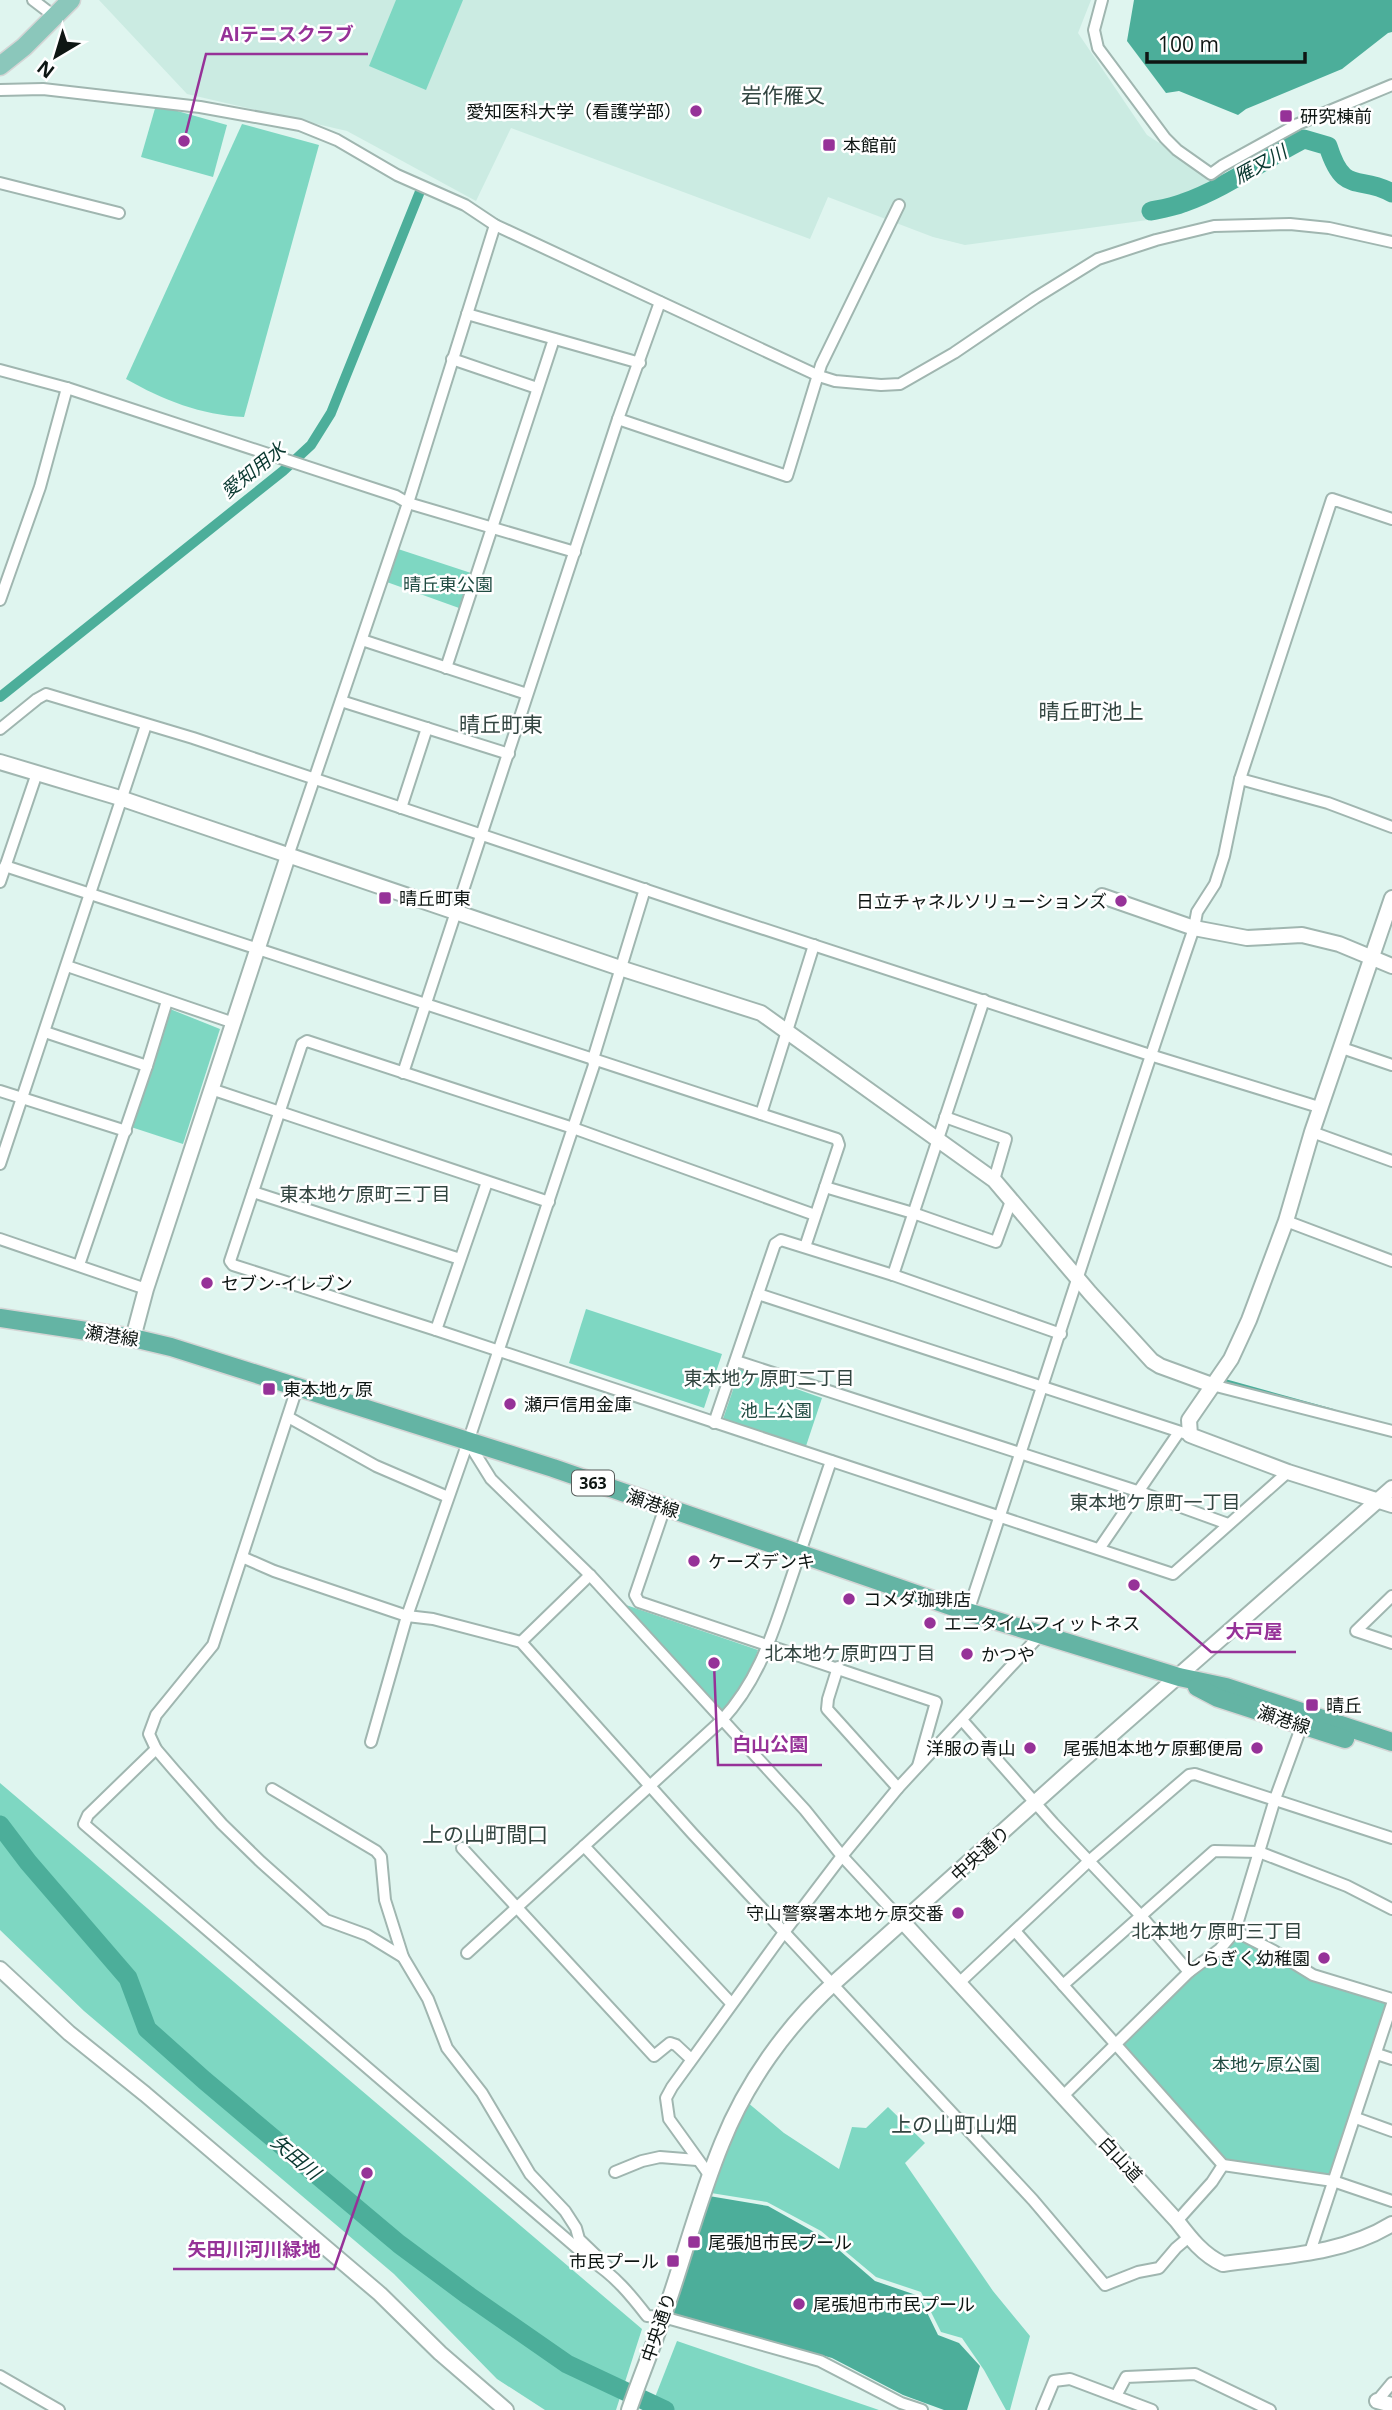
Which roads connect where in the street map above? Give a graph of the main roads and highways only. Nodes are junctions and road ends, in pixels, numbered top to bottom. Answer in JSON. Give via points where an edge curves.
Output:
{"nodes":[{"id":1,"x":71,"y":0,"type":"edge"},
{"id":2,"x":0,"y":66,"type":"edge"},
{"id":3,"x":0,"y":1318,"type":"edge"},
{"id":4,"x":1179,"y":1678,"type":"junction"},
{"id":5,"x":1392,"y":1742,"type":"edge"},
{"id":6,"x":1392,"y":1754,"type":"edge"}],
"edges":[{"from":1,"to":2,"type":"main road"},
{"from":3,"to":4,"type":"highway","name":"瀬港線","number":"363","via":[[182,1350]]},
{"from":4,"to":5,"type":"highway","name":"瀬港線","number":"363","via":[[1226,1687]]},
{"from":4,"to":6,"type":"highway","name":"瀬港線","number":"363","via":[[1217,1698]]}]}
